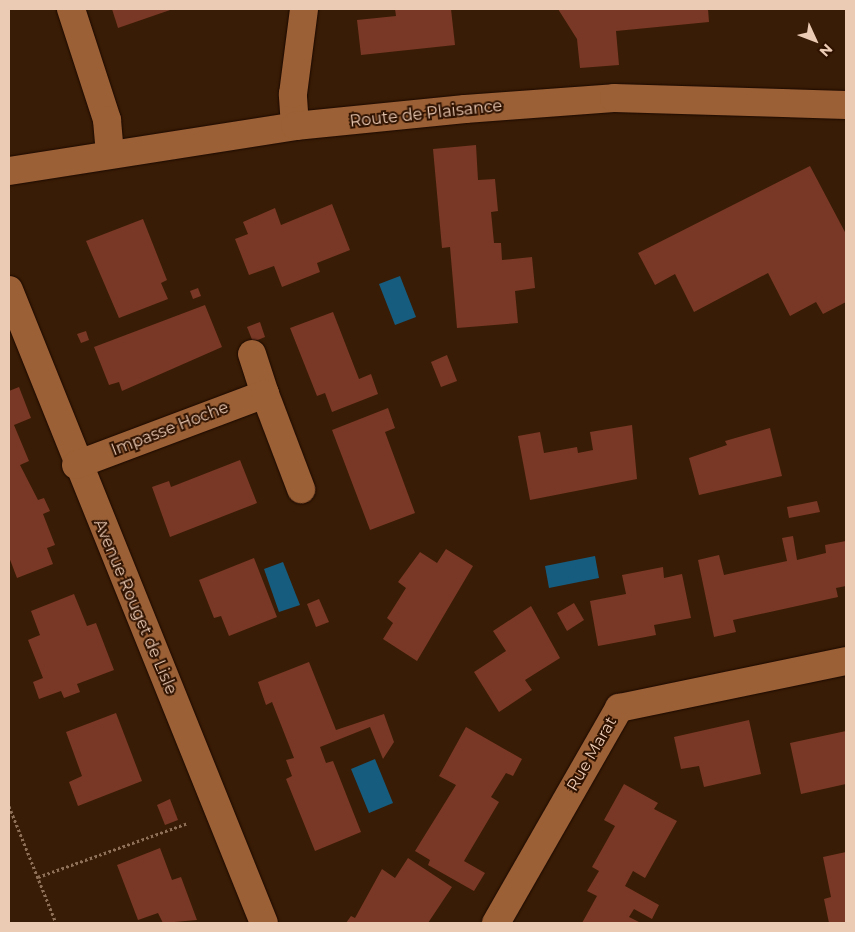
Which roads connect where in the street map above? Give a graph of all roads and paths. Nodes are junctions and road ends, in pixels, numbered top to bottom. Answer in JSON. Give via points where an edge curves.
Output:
{"nodes":[{"id":1,"x":71,"y":9,"type":"edge"},
{"id":2,"x":304,"y":9,"type":"edge"},
{"id":3,"x":846,"y":105,"type":"edge"},
{"id":4,"x":295,"y":126,"type":"junction"},
{"id":5,"x":110,"y":153,"type":"junction"},
{"id":6,"x":9,"y":172,"type":"edge"},
{"id":7,"x":9,"y":290,"type":"edge"},
{"id":8,"x":252,"y":354,"type":"dead end"},
{"id":9,"x":265,"y":394,"type":"junction"},
{"id":10,"x":76,"y":465,"type":"junction"},
{"id":11,"x":301,"y":489,"type":"dead end"},
{"id":12,"x":846,"y":661,"type":"edge"},
{"id":13,"x":9,"y":806,"type":"edge"},
{"id":14,"x":221,"y":810,"type":"junction"},
{"id":15,"x":38,"y":877,"type":"junction"},
{"id":16,"x":56,"y":923,"type":"edge"},
{"id":17,"x":264,"y":923,"type":"edge"},
{"id":18,"x":496,"y":923,"type":"edge"}],
"edges":[{"from":1,"to":5,"type":"street","via":[[107,120]]},
{"from":2,"to":4,"type":"street","via":[[292,94]]},
{"from":3,"to":4,"type":"street","name":"Route de Plaisance","via":[[614,98]]},
{"from":4,"to":5,"type":"street","name":"Route de Plaisance"},
{"from":5,"to":6,"type":"street","name":"Route de Plaisance"},
{"from":7,"to":10,"type":"street","name":"Avenue Rouget de Lisle"},
{"from":8,"to":9,"type":"street"},
{"from":9,"to":10,"type":"street","name":"Impasse Hoche"},
{"from":9,"to":11,"type":"street"},
{"from":10,"to":14,"type":"street","name":"Avenue Rouget de Lisle"},
{"from":12,"to":18,"type":"street","name":"Rue Marat","via":[[619,708]]},
{"from":13,"to":15,"type":"path"},
{"from":14,"to":15,"type":"path"},
{"from":14,"to":17,"type":"street","name":"Avenue Rouget de Lisle"},
{"from":15,"to":16,"type":"path"}]}
